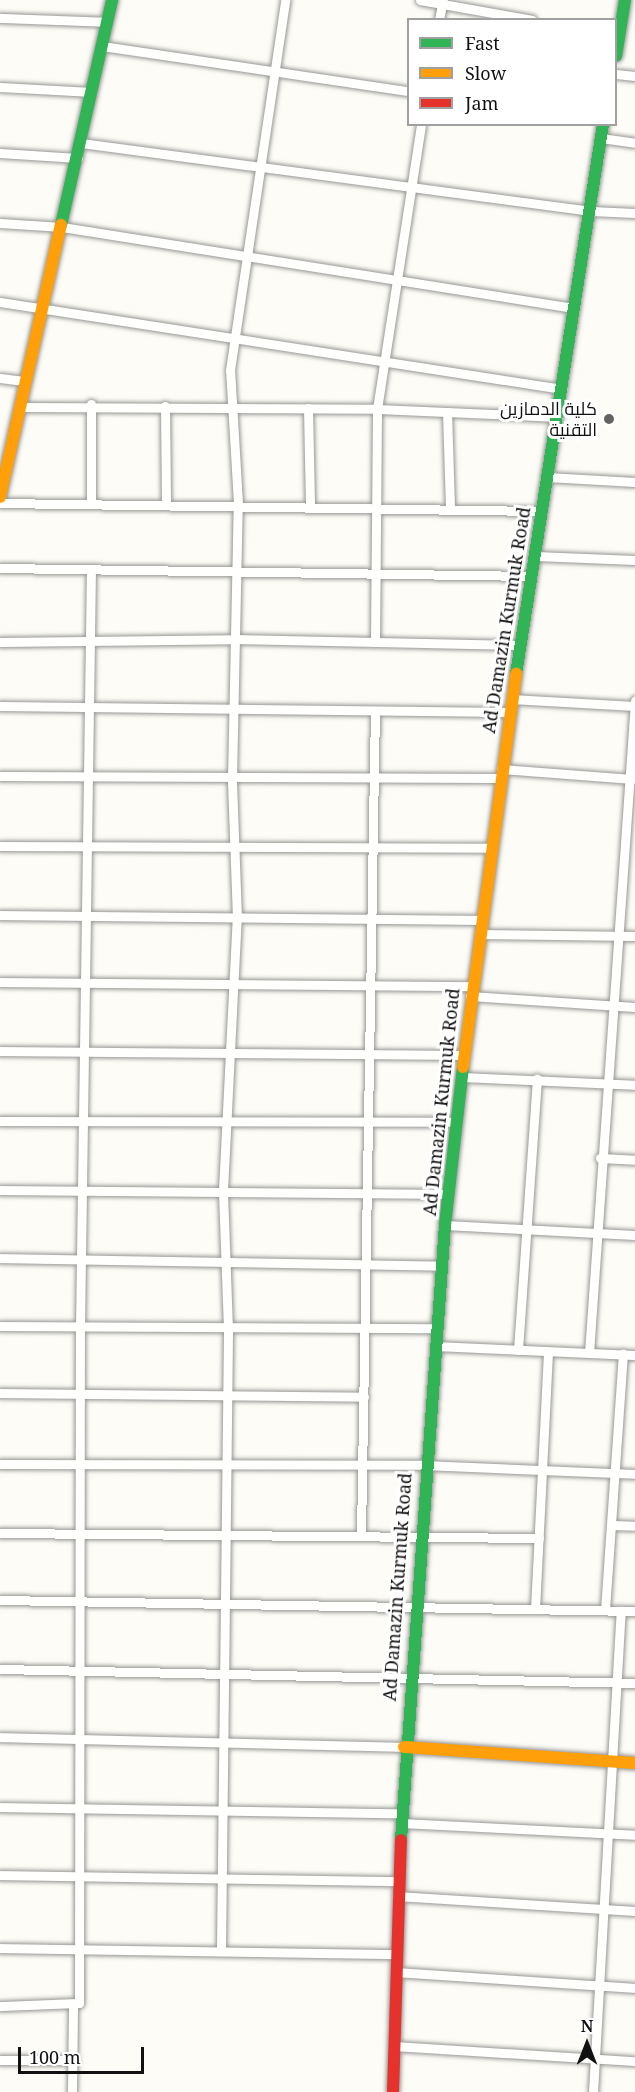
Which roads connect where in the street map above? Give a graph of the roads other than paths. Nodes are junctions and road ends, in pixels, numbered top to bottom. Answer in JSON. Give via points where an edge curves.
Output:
{"nodes":[{"id":1,"x":112,"y":0,"type":"edge"},
{"id":2,"x":285,"y":0,"type":"edge"},
{"id":3,"x":420,"y":0,"type":"edge"},
{"id":4,"x":442,"y":2,"type":"edge"},
{"id":5,"x":628,"y":5,"type":"edge"},
{"id":6,"x":0,"y":18,"type":"edge"},
{"id":7,"x":439,"y":18,"type":"edge"},
{"id":8,"x":522,"y":18,"type":"edge"},
{"id":9,"x":107,"y":22,"type":"junction"},
{"id":10,"x":617,"y":34,"type":"edge"},
{"id":11,"x":102,"y":46,"type":"junction"},
{"id":12,"x":274,"y":71,"type":"junction"},
{"id":13,"x":617,"y":74,"type":"edge"},
{"id":14,"x":635,"y":76,"type":"edge"},
{"id":15,"x":0,"y":87,"type":"edge"},
{"id":16,"x":407,"y":91,"type":"edge"},
{"id":17,"x":92,"y":92,"type":"junction"},
{"id":18,"x":421,"y":126,"type":"edge"},
{"id":19,"x":603,"y":126,"type":"edge"},
{"id":20,"x":601,"y":138,"type":"junction"},
{"id":21,"x":81,"y":143,"type":"junction"},
{"id":22,"x":635,"y":143,"type":"edge"},
{"id":23,"x":0,"y":153,"type":"edge"},
{"id":24,"x":78,"y":158,"type":"junction"},
{"id":25,"x":259,"y":165,"type":"junction"},
{"id":26,"x":412,"y":187,"type":"junction"},
{"id":27,"x":591,"y":211,"type":"junction"},
{"id":28,"x":635,"y":213,"type":"edge"},
{"id":29,"x":0,"y":223,"type":"edge"},
{"id":30,"x":62,"y":227,"type":"junction"},
{"id":31,"x":244,"y":255,"type":"junction"},
{"id":32,"x":397,"y":279,"type":"junction"},
{"id":33,"x":0,"y":302,"type":"edge"},
{"id":34,"x":45,"y":306,"type":"junction"},
{"id":35,"x":574,"y":308,"type":"junction"},
{"id":36,"x":231,"y":334,"type":"junction"},
{"id":37,"x":384,"y":360,"type":"junction"},
{"id":38,"x":0,"y":378,"type":"edge"},
{"id":39,"x":26,"y":381,"type":"junction"},
{"id":40,"x":562,"y":389,"type":"junction"},
{"id":41,"x":90,"y":404,"type":"junction"},
{"id":42,"x":165,"y":406,"type":"junction"},
{"id":43,"x":21,"y":407,"type":"junction"},
{"id":44,"x":233,"y":407,"type":"junction"},
{"id":45,"x":308,"y":408,"type":"junction"},
{"id":46,"x":377,"y":409,"type":"junction"},
{"id":47,"x":447,"y":412,"type":"junction"},
{"id":48,"x":558,"y":417,"type":"junction"},
{"id":49,"x":6,"y":445,"type":"edge"},
{"id":50,"x":547,"y":477,"type":"junction"},
{"id":51,"x":635,"y":482,"type":"edge"},
{"id":52,"x":0,"y":497,"type":"edge"},
{"id":53,"x":91,"y":501,"type":"junction"},
{"id":54,"x":166,"y":502,"type":"junction"},
{"id":55,"x":0,"y":503,"type":"edge"},
{"id":56,"x":238,"y":503,"type":"junction"},
{"id":57,"x":310,"y":504,"type":"junction"},
{"id":58,"x":375,"y":505,"type":"junction"},
{"id":59,"x":450,"y":507,"type":"junction"},
{"id":60,"x":542,"y":511,"type":"junction"},
{"id":61,"x":535,"y":556,"type":"junction"},
{"id":62,"x":635,"y":560,"type":"edge"},
{"id":63,"x":0,"y":568,"type":"edge"},
{"id":64,"x":91,"y":570,"type":"junction"},
{"id":65,"x":376,"y":572,"type":"junction"},
{"id":66,"x":236,"y":573,"type":"junction"},
{"id":67,"x":532,"y":576,"type":"junction"},
{"id":68,"x":90,"y":639,"type":"junction"},
{"id":69,"x":234,"y":639,"type":"junction"},
{"id":70,"x":0,"y":642,"type":"edge"},
{"id":71,"x":375,"y":642,"type":"junction"},
{"id":72,"x":520,"y":645,"type":"junction"},
{"id":73,"x":511,"y":699,"type":"junction"},
{"id":74,"x":635,"y":701,"type":"edge"},
{"id":75,"x":0,"y":706,"type":"edge"},
{"id":76,"x":635,"y":706,"type":"edge"},
{"id":77,"x":87,"y":707,"type":"junction"},
{"id":78,"x":234,"y":711,"type":"junction"},
{"id":79,"x":375,"y":711,"type":"junction"},
{"id":80,"x":509,"y":712,"type":"junction"},
{"id":81,"x":500,"y":773,"type":"junction"},
{"id":82,"x":0,"y":776,"type":"edge"},
{"id":83,"x":373,"y":777,"type":"junction"},
{"id":84,"x":87,"y":778,"type":"junction"},
{"id":85,"x":632,"y":779,"type":"edge"},
{"id":86,"x":232,"y":780,"type":"junction"},
{"id":87,"x":236,"y":845,"type":"junction"},
{"id":88,"x":0,"y":846,"type":"edge"},
{"id":89,"x":85,"y":847,"type":"junction"},
{"id":90,"x":371,"y":847,"type":"junction"},
{"id":91,"x":489,"y":848,"type":"junction"},
{"id":92,"x":0,"y":915,"type":"edge"},
{"id":93,"x":369,"y":916,"type":"junction"},
{"id":94,"x":84,"y":918,"type":"junction"},
{"id":95,"x":237,"y":918,"type":"junction"},
{"id":96,"x":480,"y":920,"type":"junction"},
{"id":97,"x":478,"y":934,"type":"junction"},
{"id":98,"x":617,"y":935,"type":"junction"},
{"id":99,"x":635,"y":936,"type":"edge"},
{"id":100,"x":0,"y":982,"type":"edge"},
{"id":101,"x":84,"y":982,"type":"junction"},
{"id":102,"x":232,"y":983,"type":"junction"},
{"id":103,"x":371,"y":985,"type":"junction"},
{"id":104,"x":471,"y":991,"type":"junction"},
{"id":105,"x":611,"y":1005,"type":"junction"},
{"id":106,"x":635,"y":1007,"type":"edge"},
{"id":107,"x":0,"y":1051,"type":"edge"},
{"id":108,"x":227,"y":1051,"type":"junction"},
{"id":109,"x":83,"y":1052,"type":"junction"},
{"id":110,"x":371,"y":1054,"type":"junction"},
{"id":111,"x":463,"y":1055,"type":"junction"},
{"id":112,"x":461,"y":1077,"type":"junction"},
{"id":113,"x":537,"y":1079,"type":"junction"},
{"id":114,"x":604,"y":1083,"type":"junction"},
{"id":115,"x":635,"y":1085,"type":"edge"},
{"id":116,"x":0,"y":1121,"type":"edge"},
{"id":117,"x":224,"y":1121,"type":"junction"},
{"id":118,"x":457,"y":1122,"type":"junction"},
{"id":119,"x":82,"y":1123,"type":"junction"},
{"id":120,"x":370,"y":1124,"type":"junction"},
{"id":121,"x":600,"y":1158,"type":"junction"},
{"id":122,"x":635,"y":1160,"type":"edge"},
{"id":123,"x":0,"y":1190,"type":"edge"},
{"id":124,"x":82,"y":1190,"type":"junction"},
{"id":125,"x":222,"y":1191,"type":"junction"},
{"id":126,"x":369,"y":1191,"type":"junction"},
{"id":127,"x":449,"y":1194,"type":"junction"},
{"id":128,"x":445,"y":1225,"type":"junction"},
{"id":129,"x":527,"y":1228,"type":"junction"},
{"id":130,"x":595,"y":1233,"type":"junction"},
{"id":131,"x":635,"y":1235,"type":"edge"},
{"id":132,"x":0,"y":1258,"type":"edge"},
{"id":133,"x":81,"y":1259,"type":"junction"},
{"id":134,"x":225,"y":1262,"type":"junction"},
{"id":135,"x":367,"y":1264,"type":"junction"},
{"id":136,"x":441,"y":1266,"type":"junction"},
{"id":137,"x":0,"y":1326,"type":"edge"},
{"id":138,"x":80,"y":1327,"type":"junction"},
{"id":139,"x":436,"y":1328,"type":"junction"},
{"id":140,"x":228,"y":1329,"type":"junction"},
{"id":141,"x":365,"y":1329,"type":"junction"},
{"id":142,"x":434,"y":1346,"type":"junction"},
{"id":143,"x":518,"y":1350,"type":"junction"},
{"id":144,"x":548,"y":1351,"type":"junction"},
{"id":145,"x":589,"y":1353,"type":"junction"},
{"id":146,"x":623,"y":1354,"type":"junction"},
{"id":147,"x":635,"y":1355,"type":"edge"},
{"id":148,"x":0,"y":1393,"type":"edge"},
{"id":149,"x":80,"y":1394,"type":"junction"},
{"id":150,"x":227,"y":1395,"type":"junction"},
{"id":151,"x":364,"y":1397,"type":"junction"},
{"id":152,"x":0,"y":1464,"type":"edge"},
{"id":153,"x":79,"y":1465,"type":"junction"},
{"id":154,"x":225,"y":1465,"type":"junction"},
{"id":155,"x":423,"y":1465,"type":"junction"},
{"id":156,"x":363,"y":1466,"type":"junction"},
{"id":157,"x":542,"y":1470,"type":"junction"},
{"id":158,"x":615,"y":1473,"type":"junction"},
{"id":159,"x":635,"y":1474,"type":"edge"},
{"id":160,"x":611,"y":1525,"type":"junction"},
{"id":161,"x":635,"y":1526,"type":"edge"},
{"id":162,"x":0,"y":1533,"type":"edge"},
{"id":163,"x":79,"y":1533,"type":"junction"},
{"id":164,"x":224,"y":1533,"type":"junction"},
{"id":165,"x":361,"y":1534,"type":"junction"},
{"id":166,"x":418,"y":1536,"type":"junction"},
{"id":167,"x":539,"y":1538,"type":"junction"},
{"id":168,"x":0,"y":1600,"type":"edge"},
{"id":169,"x":78,"y":1602,"type":"junction"},
{"id":170,"x":222,"y":1605,"type":"junction"},
{"id":171,"x":413,"y":1607,"type":"junction"},
{"id":172,"x":536,"y":1609,"type":"junction"},
{"id":173,"x":605,"y":1610,"type":"junction"},
{"id":174,"x":621,"y":1611,"type":"junction"},
{"id":175,"x":635,"y":1611,"type":"edge"},
{"id":176,"x":0,"y":1669,"type":"edge"},
{"id":177,"x":78,"y":1671,"type":"junction"},
{"id":178,"x":221,"y":1673,"type":"junction"},
{"id":179,"x":409,"y":1677,"type":"junction"},
{"id":180,"x":617,"y":1682,"type":"junction"},
{"id":181,"x":635,"y":1683,"type":"edge"},
{"id":182,"x":0,"y":1737,"type":"edge"},
{"id":183,"x":77,"y":1738,"type":"junction"},
{"id":184,"x":220,"y":1741,"type":"junction"},
{"id":185,"x":404,"y":1747,"type":"junction"},
{"id":186,"x":613,"y":1761,"type":"junction"},
{"id":187,"x":635,"y":1763,"type":"edge"},
{"id":188,"x":0,"y":1807,"type":"edge"},
{"id":189,"x":77,"y":1808,"type":"junction"},
{"id":190,"x":220,"y":1810,"type":"junction"},
{"id":191,"x":401,"y":1818,"type":"junction"},
{"id":192,"x":609,"y":1833,"type":"junction"},
{"id":193,"x":635,"y":1835,"type":"edge"},
{"id":194,"x":0,"y":1875,"type":"edge"},
{"id":195,"x":77,"y":1876,"type":"junction"},
{"id":196,"x":220,"y":1878,"type":"junction"},
{"id":197,"x":398,"y":1881,"type":"junction"},
{"id":198,"x":397,"y":1896,"type":"junction"},
{"id":199,"x":605,"y":1908,"type":"junction"},
{"id":200,"x":635,"y":1911,"type":"edge"},
{"id":201,"x":75,"y":1947,"type":"junction"},
{"id":202,"x":0,"y":1948,"type":"edge"},
{"id":203,"x":221,"y":1950,"type":"junction"},
{"id":204,"x":396,"y":1954,"type":"junction"},
{"id":205,"x":396,"y":1972,"type":"junction"},
{"id":206,"x":600,"y":1986,"type":"junction"},
{"id":207,"x":635,"y":1988,"type":"edge"},
{"id":208,"x":0,"y":2006,"type":"edge"},
{"id":209,"x":73,"y":2007,"type":"junction"},
{"id":210,"x":394,"y":2046,"type":"junction"},
{"id":211,"x":595,"y":2058,"type":"junction"},
{"id":212,"x":0,"y":2060,"type":"edge"},
{"id":213,"x":74,"y":2060,"type":"junction"},
{"id":214,"x":635,"y":2061,"type":"edge"},
{"id":215,"x":72,"y":2092,"type":"edge"},
{"id":216,"x":393,"y":2092,"type":"edge"},
{"id":217,"x":593,"y":2092,"type":"edge"}],
"edges":[{"from":1,"to":9,"type":"main road"},
{"from":2,"to":12,"type":"street"},
{"from":3,"to":4,"type":"street"},
{"from":4,"to":7,"type":"street"},
{"from":4,"to":8,"type":"street"},
{"from":5,"to":10,"type":"main road"},
{"from":6,"to":9,"type":"street"},
{"from":9,"to":11,"type":"main road"},
{"from":11,"to":12,"type":"street"},
{"from":11,"to":17,"type":"main road"},
{"from":12,"to":16,"type":"street"},
{"from":12,"to":25,"type":"street"},
{"from":13,"to":14,"type":"street"},
{"from":15,"to":17,"type":"street"},
{"from":17,"to":21,"type":"main road"},
{"from":18,"to":26,"type":"street"},
{"from":19,"to":20,"type":"main road","name":"Ad Damazin Kurmuk Road"},
{"from":20,"to":22,"type":"street"},
{"from":20,"to":27,"type":"main road","name":"Ad Damazin Kurmuk Road"},
{"from":21,"to":24,"type":"main road"},
{"from":21,"to":25,"type":"street"},
{"from":23,"to":24,"type":"street"},
{"from":24,"to":30,"type":"main road"},
{"from":25,"to":26,"type":"street"},
{"from":25,"to":31,"type":"street"},
{"from":26,"to":27,"type":"street"},
{"from":26,"to":32,"type":"street"},
{"from":27,"to":28,"type":"street"},
{"from":27,"to":35,"type":"main road","name":"Ad Damazin Kurmuk Road"},
{"from":29,"to":30,"type":"street"},
{"from":30,"to":31,"type":"street"},
{"from":30,"to":34,"type":"main road"},
{"from":31,"to":32,"type":"street"},
{"from":31,"to":36,"type":"street"},
{"from":32,"to":35,"type":"street"},
{"from":32,"to":37,"type":"street"},
{"from":33,"to":34,"type":"street"},
{"from":34,"to":36,"type":"street"},
{"from":34,"to":39,"type":"main road"},
{"from":35,"to":40,"type":"main road","name":"Ad Damazin Kurmuk Road"},
{"from":36,"to":37,"type":"street"},
{"from":36,"to":44,"type":"street"},
{"from":37,"to":40,"type":"street"},
{"from":37,"to":46,"type":"street"},
{"from":38,"to":39,"type":"street"},
{"from":39,"to":43,"type":"main road"},
{"from":40,"to":48,"type":"main road","name":"Ad Damazin Kurmuk Road"},
{"from":41,"to":42,"type":"street"},
{"from":41,"to":43,"type":"street"},
{"from":41,"to":53,"type":"street"},
{"from":42,"to":44,"type":"street"},
{"from":42,"to":54,"type":"street"},
{"from":43,"to":49,"type":"main road"},
{"from":44,"to":45,"type":"street"},
{"from":44,"to":56,"type":"street"},
{"from":45,"to":46,"type":"street"},
{"from":45,"to":57,"type":"street"},
{"from":46,"to":47,"type":"street"},
{"from":46,"to":58,"type":"street"},
{"from":47,"to":48,"type":"street"},
{"from":47,"to":59,"type":"street"},
{"from":48,"to":50,"type":"main road","name":"Ad Damazin Kurmuk Road"},
{"from":49,"to":52,"type":"main road"},
{"from":50,"to":51,"type":"street"},
{"from":50,"to":60,"type":"main road","name":"Ad Damazin Kurmuk Road"},
{"from":53,"to":54,"type":"street"},
{"from":53,"to":55,"type":"street"},
{"from":54,"to":56,"type":"street"},
{"from":56,"to":57,"type":"street"},
{"from":56,"to":66,"type":"street"},
{"from":57,"to":58,"type":"street"},
{"from":58,"to":59,"type":"street"},
{"from":58,"to":65,"type":"street"},
{"from":59,"to":60,"type":"street"},
{"from":60,"to":61,"type":"main road","name":"Ad Damazin Kurmuk Road"},
{"from":61,"to":62,"type":"street"},
{"from":61,"to":67,"type":"main road","name":"Ad Damazin Kurmuk Road"},
{"from":63,"to":64,"type":"street"},
{"from":64,"to":66,"type":"street"},
{"from":64,"to":68,"type":"street"},
{"from":65,"to":66,"type":"street"},
{"from":65,"to":67,"type":"street"},
{"from":65,"to":71,"type":"street"},
{"from":66,"to":69,"type":"street"},
{"from":67,"to":72,"type":"main road","name":"Ad Damazin Kurmuk Road"},
{"from":68,"to":69,"type":"street"},
{"from":68,"to":70,"type":"street"},
{"from":68,"to":77,"type":"street"},
{"from":69,"to":71,"type":"street"},
{"from":69,"to":78,"type":"street"},
{"from":71,"to":72,"type":"street"},
{"from":72,"to":73,"type":"main road","name":"Ad Damazin Kurmuk Road"},
{"from":73,"to":76,"type":"street"},
{"from":73,"to":80,"type":"main road","name":"Ad Damazin Kurmuk Road"},
{"from":74,"to":76,"type":"street"},
{"from":75,"to":77,"type":"street"},
{"from":76,"to":85,"type":"street"},
{"from":77,"to":78,"type":"street"},
{"from":77,"to":84,"type":"street"},
{"from":78,"to":79,"type":"street"},
{"from":78,"to":86,"type":"street"},
{"from":79,"to":80,"type":"street"},
{"from":79,"to":83,"type":"street"},
{"from":80,"to":81,"type":"main road","name":"Ad Damazin Kurmuk Road"},
{"from":81,"to":83,"type":"street"},
{"from":81,"to":85,"type":"street"},
{"from":81,"to":91,"type":"main road","name":"Ad Damazin Kurmuk Road"},
{"from":82,"to":84,"type":"street"},
{"from":83,"to":86,"type":"street"},
{"from":83,"to":90,"type":"street"},
{"from":84,"to":86,"type":"street"},
{"from":84,"to":89,"type":"street"},
{"from":85,"to":98,"type":"street"},
{"from":86,"to":87,"type":"street"},
{"from":87,"to":89,"type":"street"},
{"from":87,"to":90,"type":"street"},
{"from":87,"to":95,"type":"street"},
{"from":88,"to":89,"type":"street"},
{"from":89,"to":94,"type":"street"},
{"from":90,"to":91,"type":"street"},
{"from":90,"to":93,"type":"street"},
{"from":91,"to":96,"type":"main road","name":"Ad Damazin Kurmuk Road"},
{"from":92,"to":94,"type":"street"},
{"from":93,"to":95,"type":"street"},
{"from":93,"to":96,"type":"street"},
{"from":93,"to":103,"type":"street"},
{"from":94,"to":95,"type":"street"},
{"from":94,"to":101,"type":"street"},
{"from":95,"to":102,"type":"street"},
{"from":96,"to":97,"type":"main road","name":"Ad Damazin Kurmuk Road"},
{"from":97,"to":98,"type":"street"},
{"from":97,"to":104,"type":"main road","name":"Ad Damazin Kurmuk Road"},
{"from":98,"to":99,"type":"street"},
{"from":98,"to":105,"type":"street"},
{"from":100,"to":101,"type":"street"},
{"from":101,"to":102,"type":"street"},
{"from":101,"to":109,"type":"street"},
{"from":102,"to":103,"type":"street"},
{"from":102,"to":108,"type":"street"},
{"from":103,"to":104,"type":"street"},
{"from":103,"to":110,"type":"street"},
{"from":104,"to":105,"type":"street"},
{"from":104,"to":111,"type":"main road","name":"Ad Damazin Kurmuk Road"},
{"from":105,"to":106,"type":"street"},
{"from":105,"to":114,"type":"street"},
{"from":107,"to":109,"type":"street"},
{"from":108,"to":109,"type":"street"},
{"from":108,"to":110,"type":"street"},
{"from":108,"to":117,"type":"street"},
{"from":109,"to":119,"type":"street"},
{"from":110,"to":111,"type":"street"},
{"from":110,"to":120,"type":"street"},
{"from":111,"to":112,"type":"main road","name":"Ad Damazin Kurmuk Road"},
{"from":112,"to":113,"type":"street"},
{"from":112,"to":118,"type":"main road","name":"Ad Damazin Kurmuk Road"},
{"from":113,"to":114,"type":"street"},
{"from":113,"to":129,"type":"street"},
{"from":114,"to":115,"type":"street"},
{"from":114,"to":121,"type":"street"},
{"from":116,"to":119,"type":"street"},
{"from":117,"to":119,"type":"street"},
{"from":117,"to":120,"type":"street"},
{"from":117,"to":125,"type":"street"},
{"from":118,"to":120,"type":"street"},
{"from":118,"to":127,"type":"main road","name":"Ad Damazin Kurmuk Road"},
{"from":119,"to":124,"type":"street"},
{"from":120,"to":126,"type":"street"},
{"from":121,"to":122,"type":"street"},
{"from":121,"to":130,"type":"street"},
{"from":123,"to":124,"type":"street"},
{"from":124,"to":125,"type":"street"},
{"from":124,"to":133,"type":"street"},
{"from":125,"to":126,"type":"street"},
{"from":125,"to":134,"type":"street"},
{"from":126,"to":127,"type":"street"},
{"from":126,"to":135,"type":"street"},
{"from":127,"to":128,"type":"main road","name":"Ad Damazin Kurmuk Road"},
{"from":128,"to":129,"type":"street"},
{"from":128,"to":136,"type":"main road","name":"Ad Damazin Kurmuk Road"},
{"from":129,"to":130,"type":"street"},
{"from":129,"to":143,"type":"street"},
{"from":130,"to":131,"type":"street"},
{"from":130,"to":145,"type":"street"},
{"from":132,"to":133,"type":"street"},
{"from":133,"to":134,"type":"street"},
{"from":133,"to":138,"type":"street"},
{"from":134,"to":135,"type":"street"},
{"from":134,"to":140,"type":"street"},
{"from":135,"to":136,"type":"street"},
{"from":135,"to":141,"type":"street"},
{"from":136,"to":139,"type":"main road","name":"Ad Damazin Kurmuk Road"},
{"from":137,"to":138,"type":"street"},
{"from":138,"to":140,"type":"street"},
{"from":138,"to":149,"type":"street"},
{"from":139,"to":141,"type":"street"},
{"from":139,"to":142,"type":"main road","name":"Ad Damazin Kurmuk Road"},
{"from":140,"to":141,"type":"street"},
{"from":140,"to":150,"type":"street"},
{"from":141,"to":151,"type":"street"},
{"from":142,"to":143,"type":"street"},
{"from":142,"to":155,"type":"main road","name":"Ad Damazin Kurmuk Road"},
{"from":143,"to":144,"type":"street"},
{"from":144,"to":145,"type":"street"},
{"from":144,"to":157,"type":"street"},
{"from":145,"to":146,"type":"street"},
{"from":146,"to":147,"type":"street"},
{"from":146,"to":158,"type":"street"},
{"from":148,"to":149,"type":"street"},
{"from":149,"to":150,"type":"street"},
{"from":149,"to":153,"type":"street"},
{"from":150,"to":151,"type":"street"},
{"from":150,"to":154,"type":"street"},
{"from":151,"to":156,"type":"street"},
{"from":152,"to":153,"type":"street"},
{"from":153,"to":154,"type":"street"},
{"from":153,"to":163,"type":"street"},
{"from":154,"to":156,"type":"street"},
{"from":154,"to":164,"type":"street"},
{"from":155,"to":156,"type":"street"},
{"from":155,"to":157,"type":"street"},
{"from":155,"to":166,"type":"main road","name":"Ad Damazin Kurmuk Road"},
{"from":156,"to":165,"type":"street"},
{"from":157,"to":158,"type":"street"},
{"from":157,"to":167,"type":"street"},
{"from":158,"to":159,"type":"street"},
{"from":158,"to":160,"type":"street"},
{"from":160,"to":161,"type":"street"},
{"from":160,"to":173,"type":"street"},
{"from":162,"to":163,"type":"street"},
{"from":163,"to":164,"type":"street"},
{"from":163,"to":169,"type":"street"},
{"from":164,"to":165,"type":"street"},
{"from":164,"to":170,"type":"street"},
{"from":165,"to":166,"type":"street"},
{"from":166,"to":167,"type":"street"},
{"from":166,"to":171,"type":"main road","name":"Ad Damazin Kurmuk Road"},
{"from":167,"to":172,"type":"street"},
{"from":168,"to":169,"type":"street"},
{"from":169,"to":170,"type":"street"},
{"from":169,"to":177,"type":"street"},
{"from":170,"to":171,"type":"street"},
{"from":170,"to":178,"type":"street"},
{"from":171,"to":172,"type":"street"},
{"from":171,"to":179,"type":"main road","name":"Ad Damazin Kurmuk Road"},
{"from":172,"to":173,"type":"street"},
{"from":173,"to":174,"type":"street"},
{"from":174,"to":175,"type":"street"},
{"from":174,"to":180,"type":"street"},
{"from":176,"to":177,"type":"street"},
{"from":177,"to":178,"type":"street"},
{"from":177,"to":183,"type":"street"},
{"from":178,"to":179,"type":"street"},
{"from":178,"to":184,"type":"street"},
{"from":179,"to":180,"type":"street"},
{"from":179,"to":185,"type":"main road","name":"Ad Damazin Kurmuk Road"},
{"from":180,"to":181,"type":"street"},
{"from":180,"to":186,"type":"street"},
{"from":182,"to":183,"type":"street"},
{"from":183,"to":184,"type":"street"},
{"from":183,"to":189,"type":"street"},
{"from":184,"to":185,"type":"street"},
{"from":184,"to":190,"type":"street"},
{"from":185,"to":186,"type":"main road"},
{"from":185,"to":191,"type":"main road","name":"Ad Damazin Kurmuk Road"},
{"from":186,"to":187,"type":"main road"},
{"from":186,"to":192,"type":"street"},
{"from":188,"to":189,"type":"street"},
{"from":189,"to":190,"type":"street"},
{"from":189,"to":195,"type":"street"},
{"from":190,"to":191,"type":"street"},
{"from":190,"to":196,"type":"street"},
{"from":191,"to":192,"type":"street"},
{"from":191,"to":197,"type":"main road","name":"Ad Damazin Kurmuk Road"},
{"from":192,"to":193,"type":"street"},
{"from":192,"to":199,"type":"street"},
{"from":194,"to":195,"type":"street"},
{"from":195,"to":196,"type":"street"},
{"from":195,"to":201,"type":"street"},
{"from":196,"to":197,"type":"street"},
{"from":196,"to":203,"type":"street"},
{"from":197,"to":198,"type":"main road","name":"Ad Damazin Kurmuk Road"},
{"from":198,"to":199,"type":"street"},
{"from":198,"to":204,"type":"main road","name":"Ad Damazin Kurmuk Road"},
{"from":199,"to":200,"type":"street"},
{"from":199,"to":206,"type":"street"},
{"from":201,"to":202,"type":"street"},
{"from":201,"to":203,"type":"street"},
{"from":201,"to":209,"type":"street","via":[[79,2003]]},
{"from":203,"to":204,"type":"street"},
{"from":204,"to":205,"type":"main road","name":"Ad Damazin Kurmuk Road"},
{"from":205,"to":206,"type":"street"},
{"from":205,"to":210,"type":"main road","name":"Ad Damazin Kurmuk Road"},
{"from":206,"to":207,"type":"street"},
{"from":206,"to":211,"type":"street"},
{"from":208,"to":209,"type":"street"},
{"from":209,"to":213,"type":"street"},
{"from":210,"to":211,"type":"street"},
{"from":210,"to":216,"type":"main road","name":"Ad Damazin Kurmuk Road"},
{"from":211,"to":214,"type":"street"},
{"from":211,"to":217,"type":"street"},
{"from":212,"to":213,"type":"street"},
{"from":213,"to":215,"type":"street"}]}
